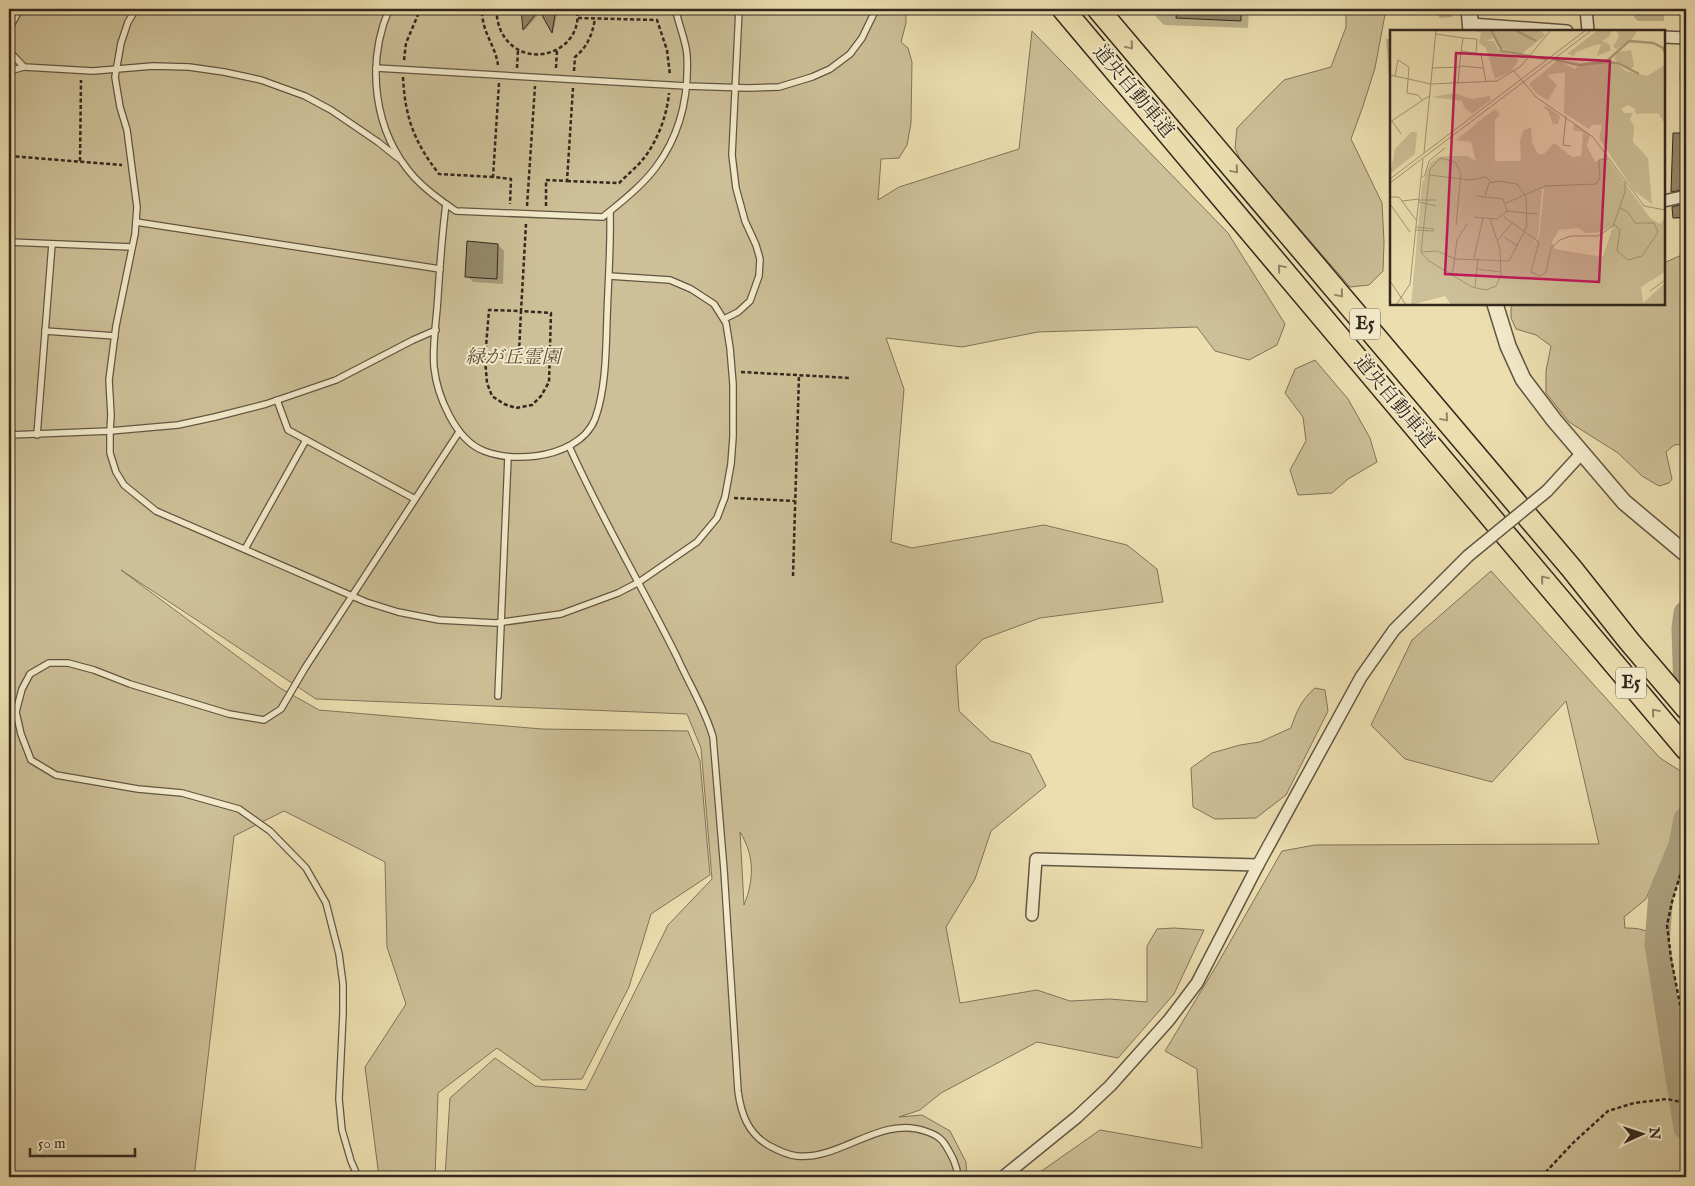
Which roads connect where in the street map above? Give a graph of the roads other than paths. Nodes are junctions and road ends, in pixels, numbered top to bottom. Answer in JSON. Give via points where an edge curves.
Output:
{"nodes":[{"id":1,"x":20,"y":9,"type":"edge"},
{"id":2,"x":136,"y":9,"type":"edge"},
{"id":3,"x":388,"y":9,"type":"edge"},
{"id":4,"x":673,"y":9,"type":"edge"},
{"id":5,"x":739,"y":9,"type":"edge"},
{"id":6,"x":876,"y":9,"type":"edge"},
{"id":7,"x":1062,"y":9,"type":"edge"},
{"id":8,"x":1098,"y":9,"type":"edge"},
{"id":9,"x":1469,"y":9,"type":"edge"},
{"id":10,"x":1586,"y":9,"type":"edge"},
{"id":11,"x":1471,"y":28,"type":"edge"},
{"id":12,"x":9,"y":29,"type":"edge"},
{"id":13,"x":1535,"y":30,"type":"edge"},
{"id":14,"x":1588,"y":30,"type":"edge"},
{"id":15,"x":1665,"y":37,"type":"edge"},
{"id":16,"x":1686,"y":38,"type":"edge"},
{"id":17,"x":9,"y":45,"type":"edge"},
{"id":18,"x":24,"y":67,"type":"junction"},
{"id":19,"x":376,"y":68,"type":"junction"},
{"id":20,"x":117,"y":70,"type":"junction"},
{"id":21,"x":9,"y":71,"type":"edge"},
{"id":22,"x":686,"y":86,"type":"junction"},
{"id":23,"x":735,"y":88,"type":"junction"},
{"id":24,"x":405,"y":163,"type":"junction"},
{"id":25,"x":1686,"y":196,"type":"edge"},
{"id":26,"x":1665,"y":201,"type":"edge"},
{"id":27,"x":446,"y":204,"type":"junction"},
{"id":28,"x":610,"y":212,"type":"junction"},
{"id":29,"x":136,"y":222,"type":"junction"},
{"id":30,"x":9,"y":242,"type":"edge"},
{"id":31,"x":52,"y":244,"type":"junction"},
{"id":32,"x":132,"y":247,"type":"junction"},
{"id":33,"x":440,"y":268,"type":"junction"},
{"id":34,"x":609,"y":276,"type":"junction"},
{"id":35,"x":1495,"y":305,"type":"edge"},
{"id":36,"x":724,"y":320,"type":"junction"},
{"id":37,"x":436,"y":330,"type":"junction"},
{"id":38,"x":45,"y":331,"type":"junction"},
{"id":39,"x":115,"y":336,"type":"junction"},
{"id":40,"x":277,"y":400,"type":"junction"},
{"id":41,"x":110,"y":431,"type":"junction"},
{"id":42,"x":459,"y":432,"type":"junction"},
{"id":43,"x":37,"y":434,"type":"junction"},
{"id":44,"x":9,"y":435,"type":"edge"},
{"id":45,"x":306,"y":440,"type":"junction"},
{"id":46,"x":569,"y":446,"type":"junction"},
{"id":47,"x":1582,"y":454,"type":"junction"},
{"id":48,"x":508,"y":457,"type":"junction"},
{"id":49,"x":415,"y":499,"type":"junction"},
{"id":50,"x":245,"y":548,"type":"junction"},
{"id":51,"x":1682,"y":550,"type":"edge"},
{"id":52,"x":639,"y":582,"type":"junction"},
{"id":53,"x":352,"y":595,"type":"junction"},
{"id":54,"x":501,"y":622,"type":"junction"},
{"id":55,"x":498,"y":696,"type":"dead end"},
{"id":56,"x":1686,"y":708,"type":"edge"},
{"id":57,"x":1686,"y":749,"type":"edge"},
{"id":58,"x":1258,"y":866,"type":"junction"},
{"id":59,"x":1032,"y":915,"type":"dead end"},
{"id":60,"x":358,"y":1177,"type":"edge"},
{"id":61,"x":958,"y":1177,"type":"edge"},
{"id":62,"x":1003,"y":1177,"type":"edge"}],
"edges":[{"from":1,"to":12,"type":"lane"},
{"from":2,"to":20,"type":"lane","via":[[121,42]]},
{"from":3,"to":19,"type":"lane","via":[[377,44]]},
{"from":4,"to":22,"type":"lane","via":[[687,54]]},
{"from":5,"to":23,"type":"lane"},
{"from":6,"to":23,"type":"lane","via":[[850,54],[830,69],[779,87]]},
{"from":57,"to":7,"type":"highway","name":"道央自動車道","number":"E5","one_way":true},
{"from":8,"to":56,"type":"highway","name":"道央自動車道","number":"E5","one_way":true},
{"from":9,"to":11,"type":"street"},
{"from":10,"to":14,"type":"street"},
{"from":11,"to":13,"type":"street"},
{"from":15,"to":16,"type":"street"},
{"from":17,"to":18,"type":"lane","via":[[10,52]]},
{"from":18,"to":20,"type":"lane"},
{"from":18,"to":21,"type":"lane"},
{"from":19,"to":22,"type":"lane"},
{"from":19,"to":24,"type":"lane","via":[[380,114],[394,148]]},
{"from":20,"to":24,"type":"lane","via":[[189,67],[261,80],[305,96],[331,110]]},
{"from":20,"to":29,"type":"lane","via":[[115,77],[120,106],[128,130]]},
{"from":22,"to":23,"type":"lane"},
{"from":22,"to":28,"type":"lane","via":[[676,133],[656,168]]},
{"from":23,"to":36,"type":"lane","via":[[733,168],[745,221],[760,260],[759,276],[750,301]]},
{"from":24,"to":27,"type":"lane","via":[[414,176]]},
{"from":25,"to":26,"type":"street"},
{"from":27,"to":28,"type":"lane","via":[[456,211],[603,218]]},
{"from":27,"to":33,"type":"lane"},
{"from":28,"to":34,"type":"lane"},
{"from":29,"to":32,"type":"lane"},
{"from":29,"to":33,"type":"lane"},
{"from":30,"to":31,"type":"lane"},
{"from":31,"to":32,"type":"lane"},
{"from":31,"to":38,"type":"lane"},
{"from":32,"to":39,"type":"lane"},
{"from":33,"to":37,"type":"lane"},
{"from":34,"to":36,"type":"lane","via":[[670,280],[692,289],[714,304]]},
{"from":34,"to":46,"type":"lane","via":[[604,377],[594,419],[587,433]]},
{"from":35,"to":47,"type":"street","via":[[1523,379]]},
{"from":36,"to":52,"type":"lane","via":[[732,372],[732,455],[725,497],[717,518],[697,542]]},
{"from":37,"to":40,"type":"lane","via":[[336,380]]},
{"from":37,"to":42,"type":"lane","via":[[437,382],[446,410]]},
{"from":38,"to":39,"type":"lane"},
{"from":38,"to":43,"type":"lane"},
{"from":39,"to":41,"type":"lane","via":[[109,380]]},
{"from":40,"to":41,"type":"lane","via":[[178,425]]},
{"from":40,"to":45,"type":"lane","via":[[288,430]]},
{"from":41,"to":43,"type":"lane"},
{"from":41,"to":50,"type":"lane","via":[[110,453],[116,472],[132,492],[156,511]]},
{"from":42,"to":48,"type":"lane","via":[[483,451]]},
{"from":42,"to":49,"type":"lane"},
{"from":43,"to":44,"type":"lane"},
{"from":45,"to":49,"type":"lane"},
{"from":45,"to":50,"type":"lane"},
{"from":46,"to":48,"type":"lane","via":[[538,456]]},
{"from":46,"to":52,"type":"lane"},
{"from":47,"to":51,"type":"street","via":[[1624,502]]},
{"from":47,"to":58,"type":"street","bridge":true,"via":[[1548,491],[1468,556],[1394,630],[1361,677]]},
{"from":48,"to":54,"type":"lane"},
{"from":49,"to":53,"type":"lane"},
{"from":50,"to":53,"type":"lane"},
{"from":52,"to":54,"type":"lane","via":[[561,614]]},
{"from":52,"to":61,"type":"lane","via":[[713,737],[741,1113],[760,1140],[778,1151],[796,1156],[818,1154],[884,1130],[916,1128],[935,1134],[944,1142],[958,1170]]},
{"from":53,"to":54,"type":"lane","via":[[398,612],[439,620]]},
{"from":53,"to":60,"type":"lane","via":[[281,709],[264,720],[229,714],[68,663],[49,663],[30,674],[16,712],[31,760],[56,775],[182,793],[239,809],[270,831],[306,868],[326,903],[339,954],[343,1013],[340,1066],[342,1130]]},
{"from":54,"to":55,"type":"lane"},
{"from":58,"to":59,"type":"street","via":[[1036,858]]},
{"from":58,"to":62,"type":"street","via":[[1196,983],[1169,1020],[1077,1118]]}]}
